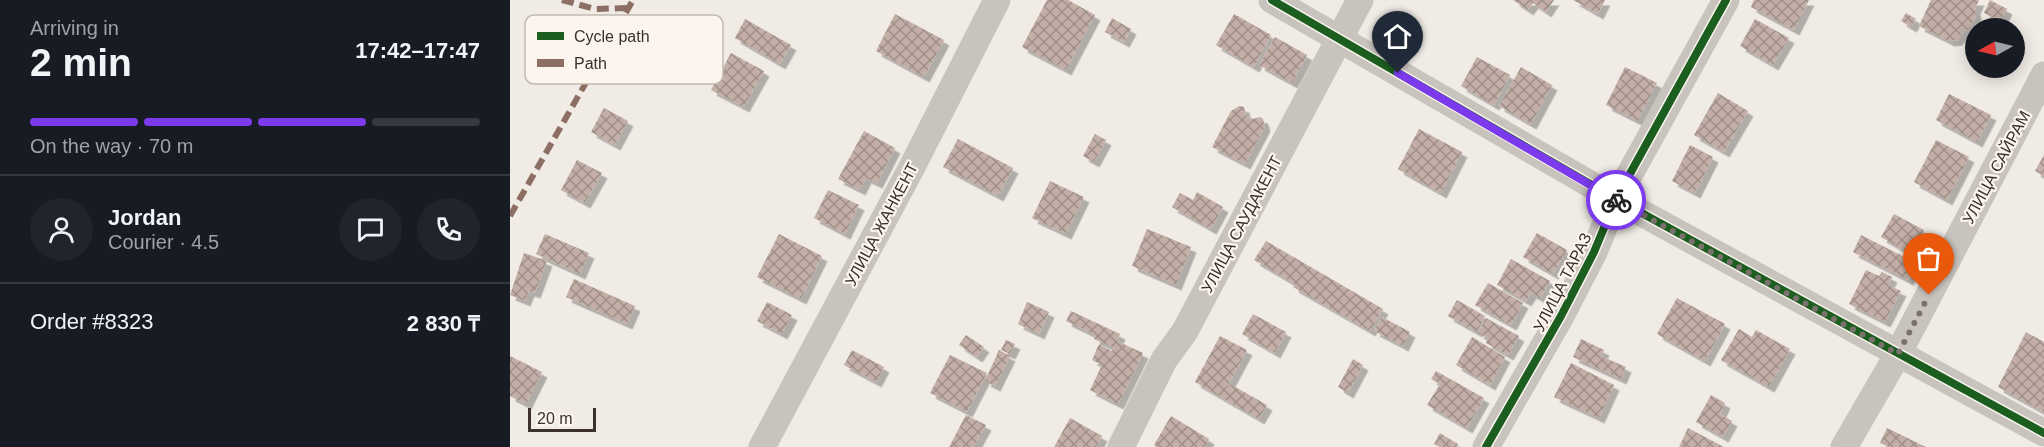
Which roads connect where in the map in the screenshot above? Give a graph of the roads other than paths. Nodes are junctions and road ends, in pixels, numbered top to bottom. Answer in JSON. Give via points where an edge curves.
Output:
{"nodes":[{"id":1,"x":997,"y":0,"type":"edge"},
{"id":2,"x":1272,"y":0,"type":"edge"},
{"id":3,"x":1360,"y":0,"type":"edge"},
{"id":4,"x":1726,"y":0,"type":"edge"},
{"id":5,"x":1338,"y":39,"type":"junction"},
{"id":6,"x":2044,"y":75,"type":"edge"},
{"id":7,"x":1616,"y":200,"type":"junction"},
{"id":8,"x":1898,"y":354,"type":"junction"},
{"id":9,"x":2044,"y":433,"type":"edge"},
{"id":10,"x":762,"y":447,"type":"edge"},
{"id":11,"x":1121,"y":447,"type":"edge"},
{"id":12,"x":1486,"y":447,"type":"edge"},
{"id":13,"x":1844,"y":447,"type":"edge"}],
"edges":[{"from":1,"to":10,"type":"street","name":"УЛИЦА ЖАНКЕНТ"},
{"from":2,"to":5,"type":"street"},
{"from":3,"to":5,"type":"street","name":"УЛИЦА САУДАКЕНТ"},
{"from":4,"to":7,"type":"street","name":"УЛИЦА ТАРАЗ"},
{"from":5,"to":7,"type":"street"},
{"from":5,"to":11,"type":"street","name":"УЛИЦА САУДАКЕНТ"},
{"from":6,"to":8,"type":"street","name":"УЛИЦА САЙРАМ"},
{"from":7,"to":8,"type":"street"},
{"from":7,"to":12,"type":"street","name":"УЛИЦА ТАРАЗ","via":[[1561,316]]},
{"from":8,"to":9,"type":"street"},
{"from":8,"to":13,"type":"street","name":"УЛИЦА САЙРАМ"}]}
